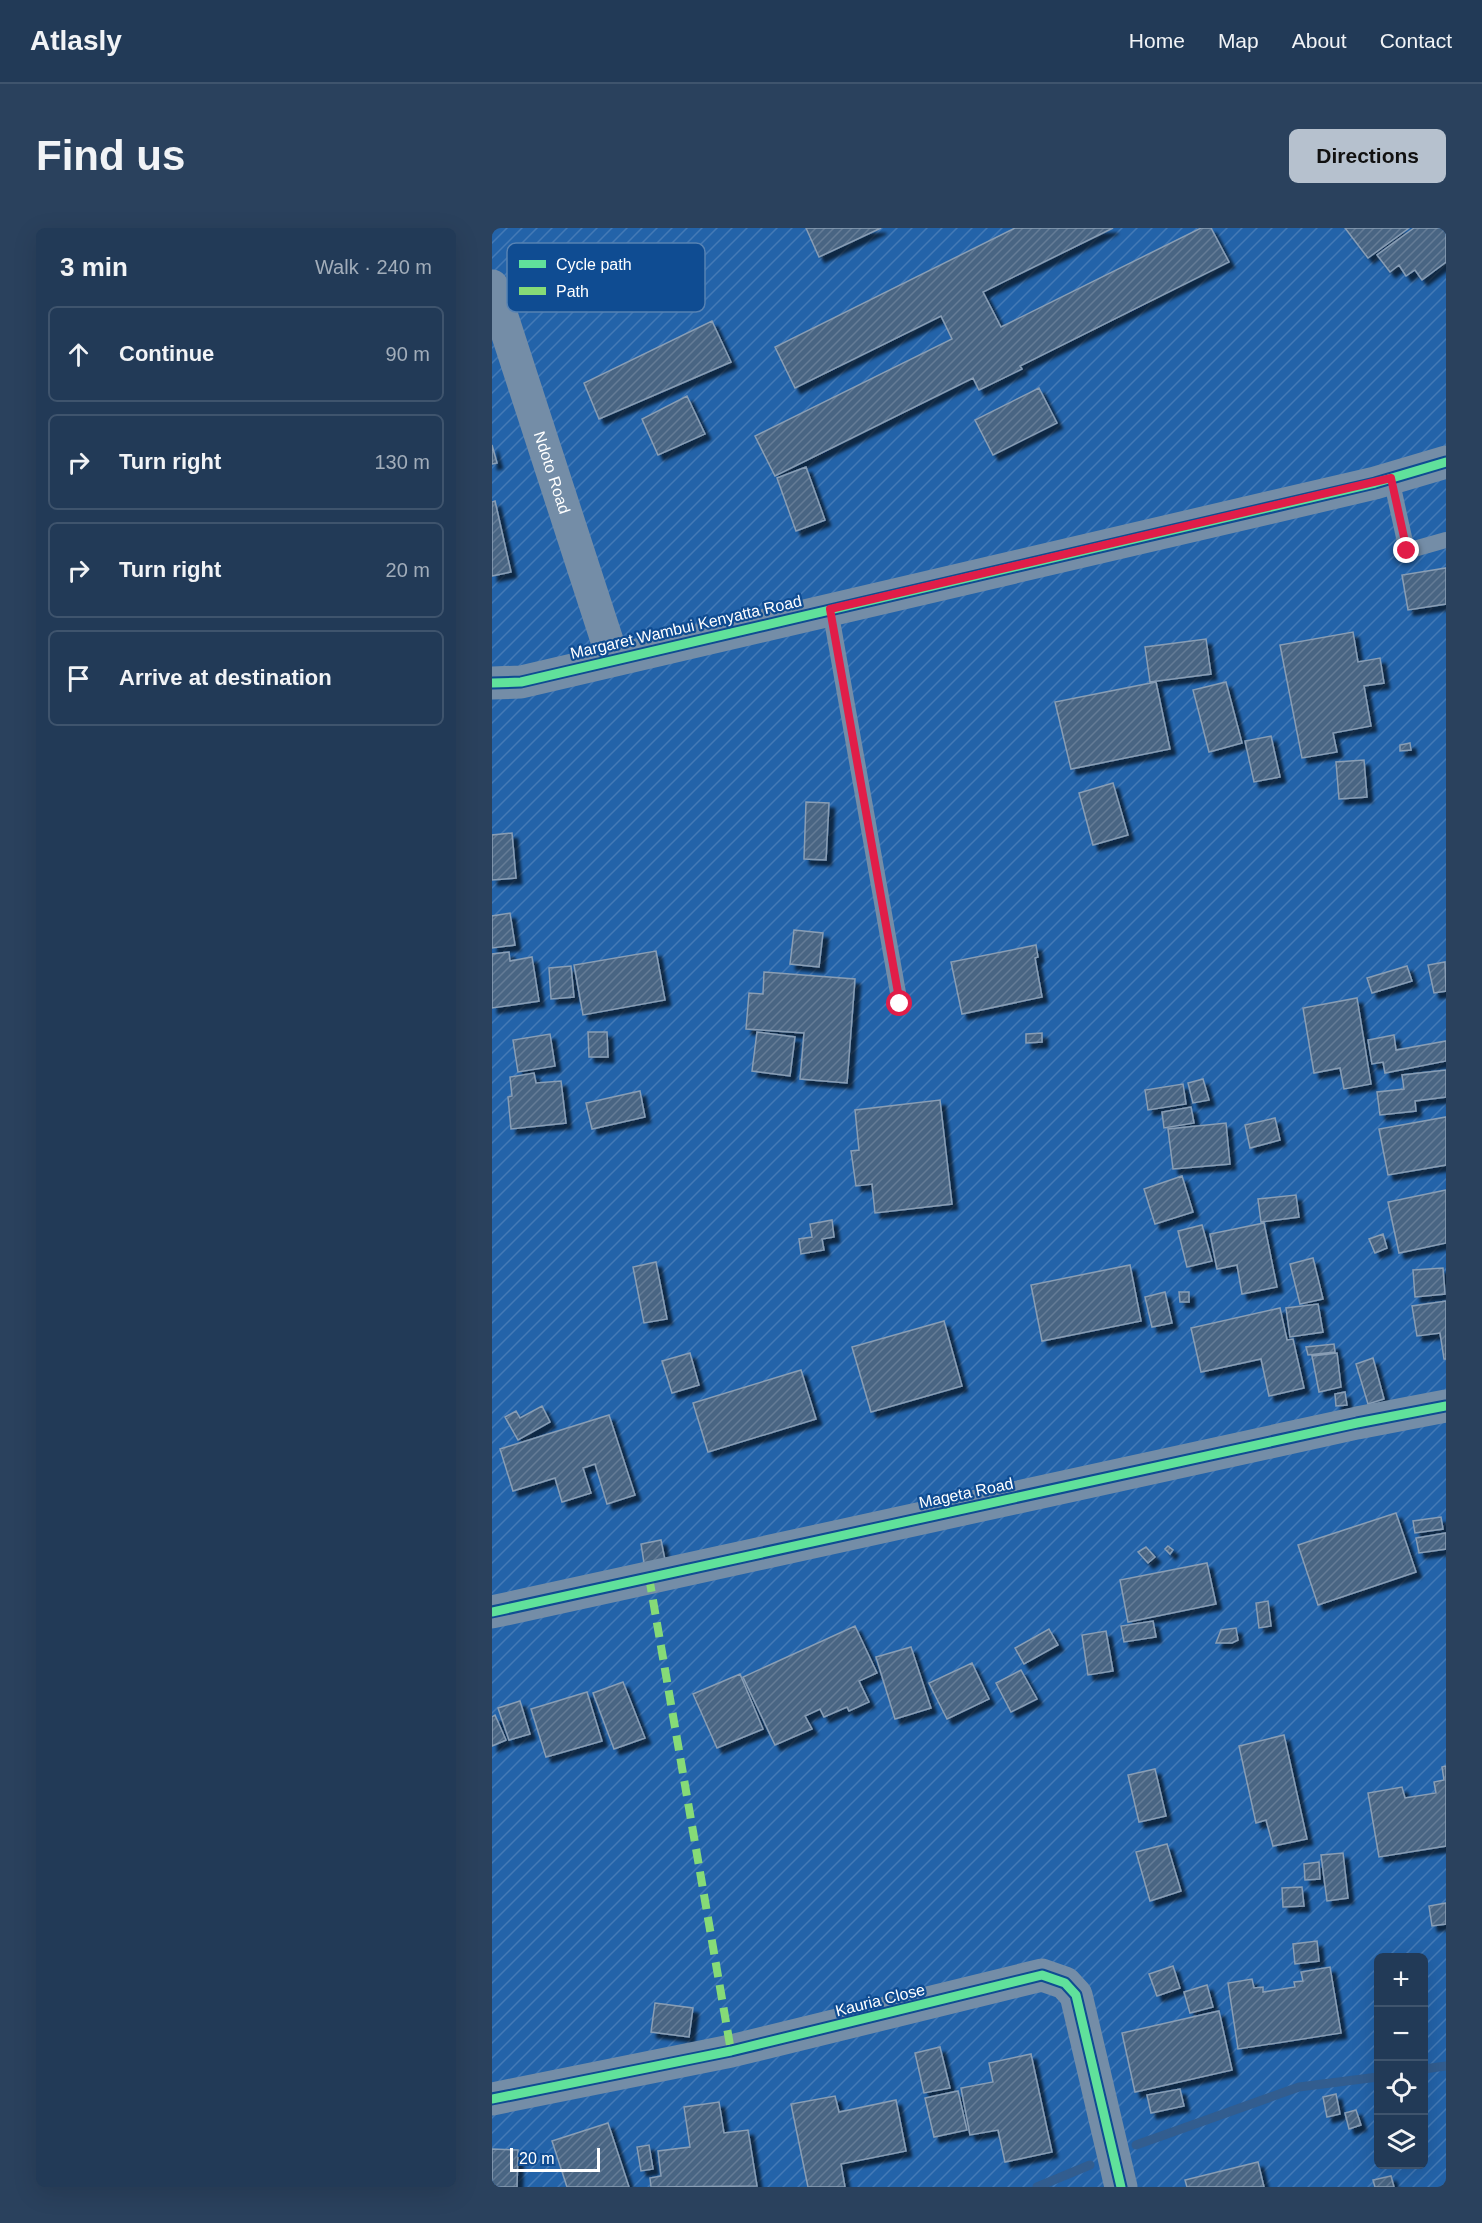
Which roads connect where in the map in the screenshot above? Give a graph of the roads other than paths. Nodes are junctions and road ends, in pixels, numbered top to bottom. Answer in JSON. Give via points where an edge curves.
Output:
{"nodes":[{"id":1,"x":492,"y":286,"type":"edge"},
{"id":2,"x":1446,"y":462,"type":"edge"},
{"id":3,"x":1391,"y":478,"type":"junction"},
{"id":4,"x":1446,"y":540,"type":"edge"},
{"id":5,"x":830,"y":609,"type":"junction"},
{"id":6,"x":613,"y":659,"type":"junction"},
{"id":7,"x":492,"y":683,"type":"edge"},
{"id":8,"x":900,"y":1004,"type":"dead end"},
{"id":9,"x":1446,"y":1406,"type":"edge"},
{"id":10,"x":492,"y":1612,"type":"edge"},
{"id":11,"x":492,"y":2099,"type":"edge"},
{"id":12,"x":1120,"y":2187,"type":"edge"}],
"edges":[{"from":1,"to":6,"type":"street","name":"Ndoto Road"},
{"from":2,"to":3,"type":"street","name":"Margaret Wambui Kenyatta Road"},
{"from":3,"to":4,"type":"lane","via":[[1407,551]]},
{"from":3,"to":5,"type":"street","name":"Margaret Wambui Kenyatta Road"},
{"from":5,"to":6,"type":"street","name":"Margaret Wambui Kenyatta Road"},
{"from":5,"to":8,"type":"lane"},
{"from":6,"to":7,"type":"street","name":"Margaret Wambui Kenyatta Road","via":[[521,682]]},
{"from":9,"to":10,"type":"street","name":"Mageta Road"},
{"from":11,"to":12,"type":"street","name":"Kauria Close","via":[[731,2051],[1042,1975],[1065,1983],[1076,1995]]}]}
